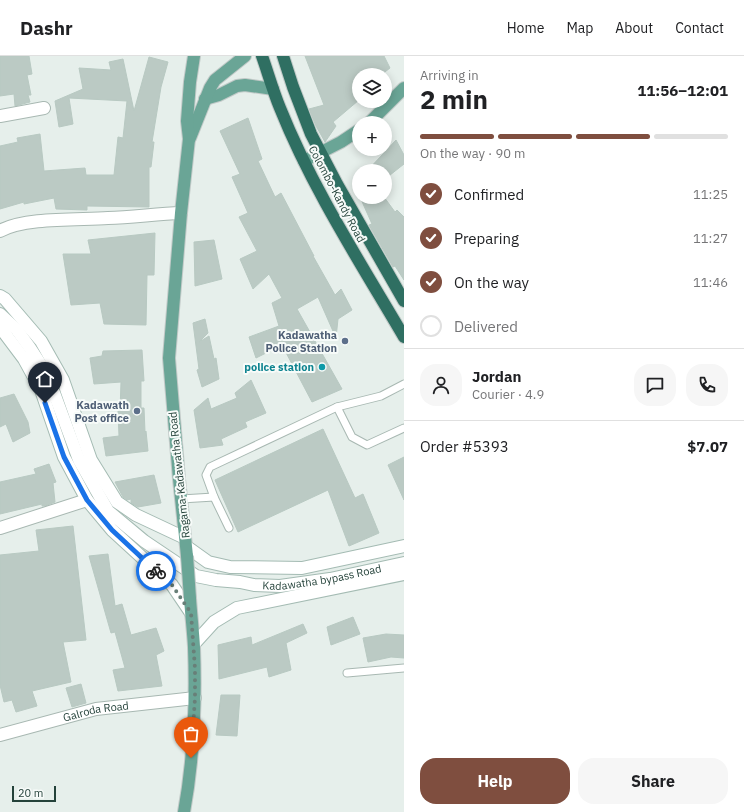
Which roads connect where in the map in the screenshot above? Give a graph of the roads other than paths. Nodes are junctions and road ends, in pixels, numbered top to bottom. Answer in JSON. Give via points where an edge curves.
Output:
{"nodes":[{"id":1,"x":194,"y":56,"type":"edge"},
{"id":2,"x":245,"y":56,"type":"edge"},
{"id":3,"x":262,"y":56,"type":"edge"},
{"id":4,"x":283,"y":56,"type":"edge"},
{"id":5,"x":404,"y":88,"type":"edge"},
{"id":6,"x":273,"y":89,"type":"junction"},
{"id":7,"x":205,"y":99,"type":"junction"},
{"id":8,"x":44,"y":108,"type":"dead end"},
{"id":9,"x":0,"y":116,"type":"edge"},
{"id":10,"x":375,"y":116,"type":"edge"},
{"id":11,"x":352,"y":134,"type":"edge"},
{"id":12,"x":190,"y":139,"type":"junction"},
{"id":13,"x":321,"y":152,"type":"junction"},
{"id":14,"x":304,"y":161,"type":"junction"},
{"id":15,"x":181,"y":213,"type":"junction"},
{"id":16,"x":0,"y":231,"type":"edge"},
{"id":17,"x":0,"y":296,"type":"edge"},
{"id":18,"x":404,"y":302,"type":"edge"},
{"id":19,"x":0,"y":314,"type":"edge"},
{"id":20,"x":0,"y":327,"type":"edge"},
{"id":21,"x":404,"y":337,"type":"edge"},
{"id":22,"x":404,"y":384,"type":"edge"},
{"id":23,"x":337,"y":407,"type":"junction"},
{"id":24,"x":404,"y":428,"type":"edge"},
{"id":25,"x":214,"y":498,"type":"junction"},
{"id":26,"x":181,"y":499,"type":"junction"},
{"id":27,"x":87,"y":500,"type":"junction"},
{"id":28,"x":0,"y":528,"type":"edge"},
{"id":29,"x":229,"y":528,"type":"dead end"},
{"id":30,"x":404,"y":546,"type":"edge"},
{"id":31,"x":186,"y":547,"type":"junction"},
{"id":32,"x":404,"y":556,"type":"edge"},
{"id":33,"x":404,"y":563,"type":"edge"},
{"id":34,"x":404,"y":574,"type":"edge"},
{"id":35,"x":240,"y":582,"type":"junction"},
{"id":36,"x":191,"y":613,"type":"junction"},
{"id":37,"x":194,"y":644,"type":"junction"},
{"id":38,"x":404,"y":668,"type":"edge"},
{"id":39,"x":347,"y":673,"type":"dead end"},
{"id":40,"x":195,"y":698,"type":"junction"},
{"id":41,"x":0,"y":735,"type":"edge"},
{"id":42,"x":184,"y":812,"type":"edge"}],
"edges":[{"from":1,"to":12,"type":"main road","via":[[187,121]]},
{"from":2,"to":7,"type":"main road","via":[[215,80]]},
{"from":3,"to":6,"type":"highway","name":"Colombo-Kandy Road"},
{"from":4,"to":13,"type":"highway","name":"Colombo-Kandy Road","via":[[311,134]]},
{"from":5,"to":10,"type":"main road"},
{"from":6,"to":7,"type":"main road","via":[[237,86]]},
{"from":6,"to":14,"type":"highway","name":"Colombo-Kandy Road"},
{"from":7,"to":12,"type":"main road"},
{"from":8,"to":9,"type":"street"},
{"from":11,"to":13,"type":"main road"},
{"from":12,"to":15,"type":"main road","name":"Ragama-Kadawatha Road"},
{"from":13,"to":14,"type":"main road"},
{"from":13,"to":18,"type":"highway","name":"Colombo-Kandy Road"},
{"from":14,"to":21,"type":"highway","name":"Colombo-Kandy Road"},
{"from":15,"to":16,"type":"street","via":[[28,222]]},
{"from":15,"to":26,"type":"main road","name":"Ragama-Kadawatha Road","via":[[169,358]]},
{"from":17,"to":31,"type":"street","via":[[41,341],[63,380],[91,460],[117,502]]},
{"from":19,"to":35,"type":"street","name":"Kadawatha bypass Road","via":[[17,330],[43,368],[79,460],[108,511],[144,541],[196,576]]},
{"from":20,"to":27,"type":"street","via":[[24,359],[41,390],[64,457]]},
{"from":22,"to":23,"type":"lane","via":[[381,396]]},
{"from":23,"to":24,"type":"lane","via":[[352,438],[367,445]]},
{"from":23,"to":25,"type":"lane","via":[[210,468],[206,475]]},
{"from":25,"to":26,"type":"lane"},
{"from":25,"to":29,"type":"lane"},
{"from":26,"to":31,"type":"main road","name":"Ragama-Kadawatha Road"},
{"from":27,"to":28,"type":"street"},
{"from":27,"to":36,"type":"street","via":[[112,530],[172,585]]},
{"from":30,"to":31,"type":"street","via":[[302,568],[230,567],[208,562]]},
{"from":31,"to":36,"type":"main road","name":"Ragama-Kadawatha Road","bridge":true},
{"from":32,"to":35,"type":"street","name":"Kadawatha bypass Road","via":[[302,576]]},
{"from":33,"to":35,"type":"street","name":"Kadawatha bypass Road","via":[[330,579],[280,586]]},
{"from":34,"to":37,"type":"street","via":[[237,608],[214,622]]},
{"from":36,"to":37,"type":"main road","name":"Ragama-Kadawatha Road"},
{"from":37,"to":40,"type":"main road","name":"Ragama-Kadawatha Road"},
{"from":38,"to":39,"type":"lane"},
{"from":40,"to":41,"type":"street","name":"Galroda Road","via":[[96,709]]},
{"from":40,"to":42,"type":"main road","name":"Ragama-Kadawatha Road","via":[[189,787]]}]}
